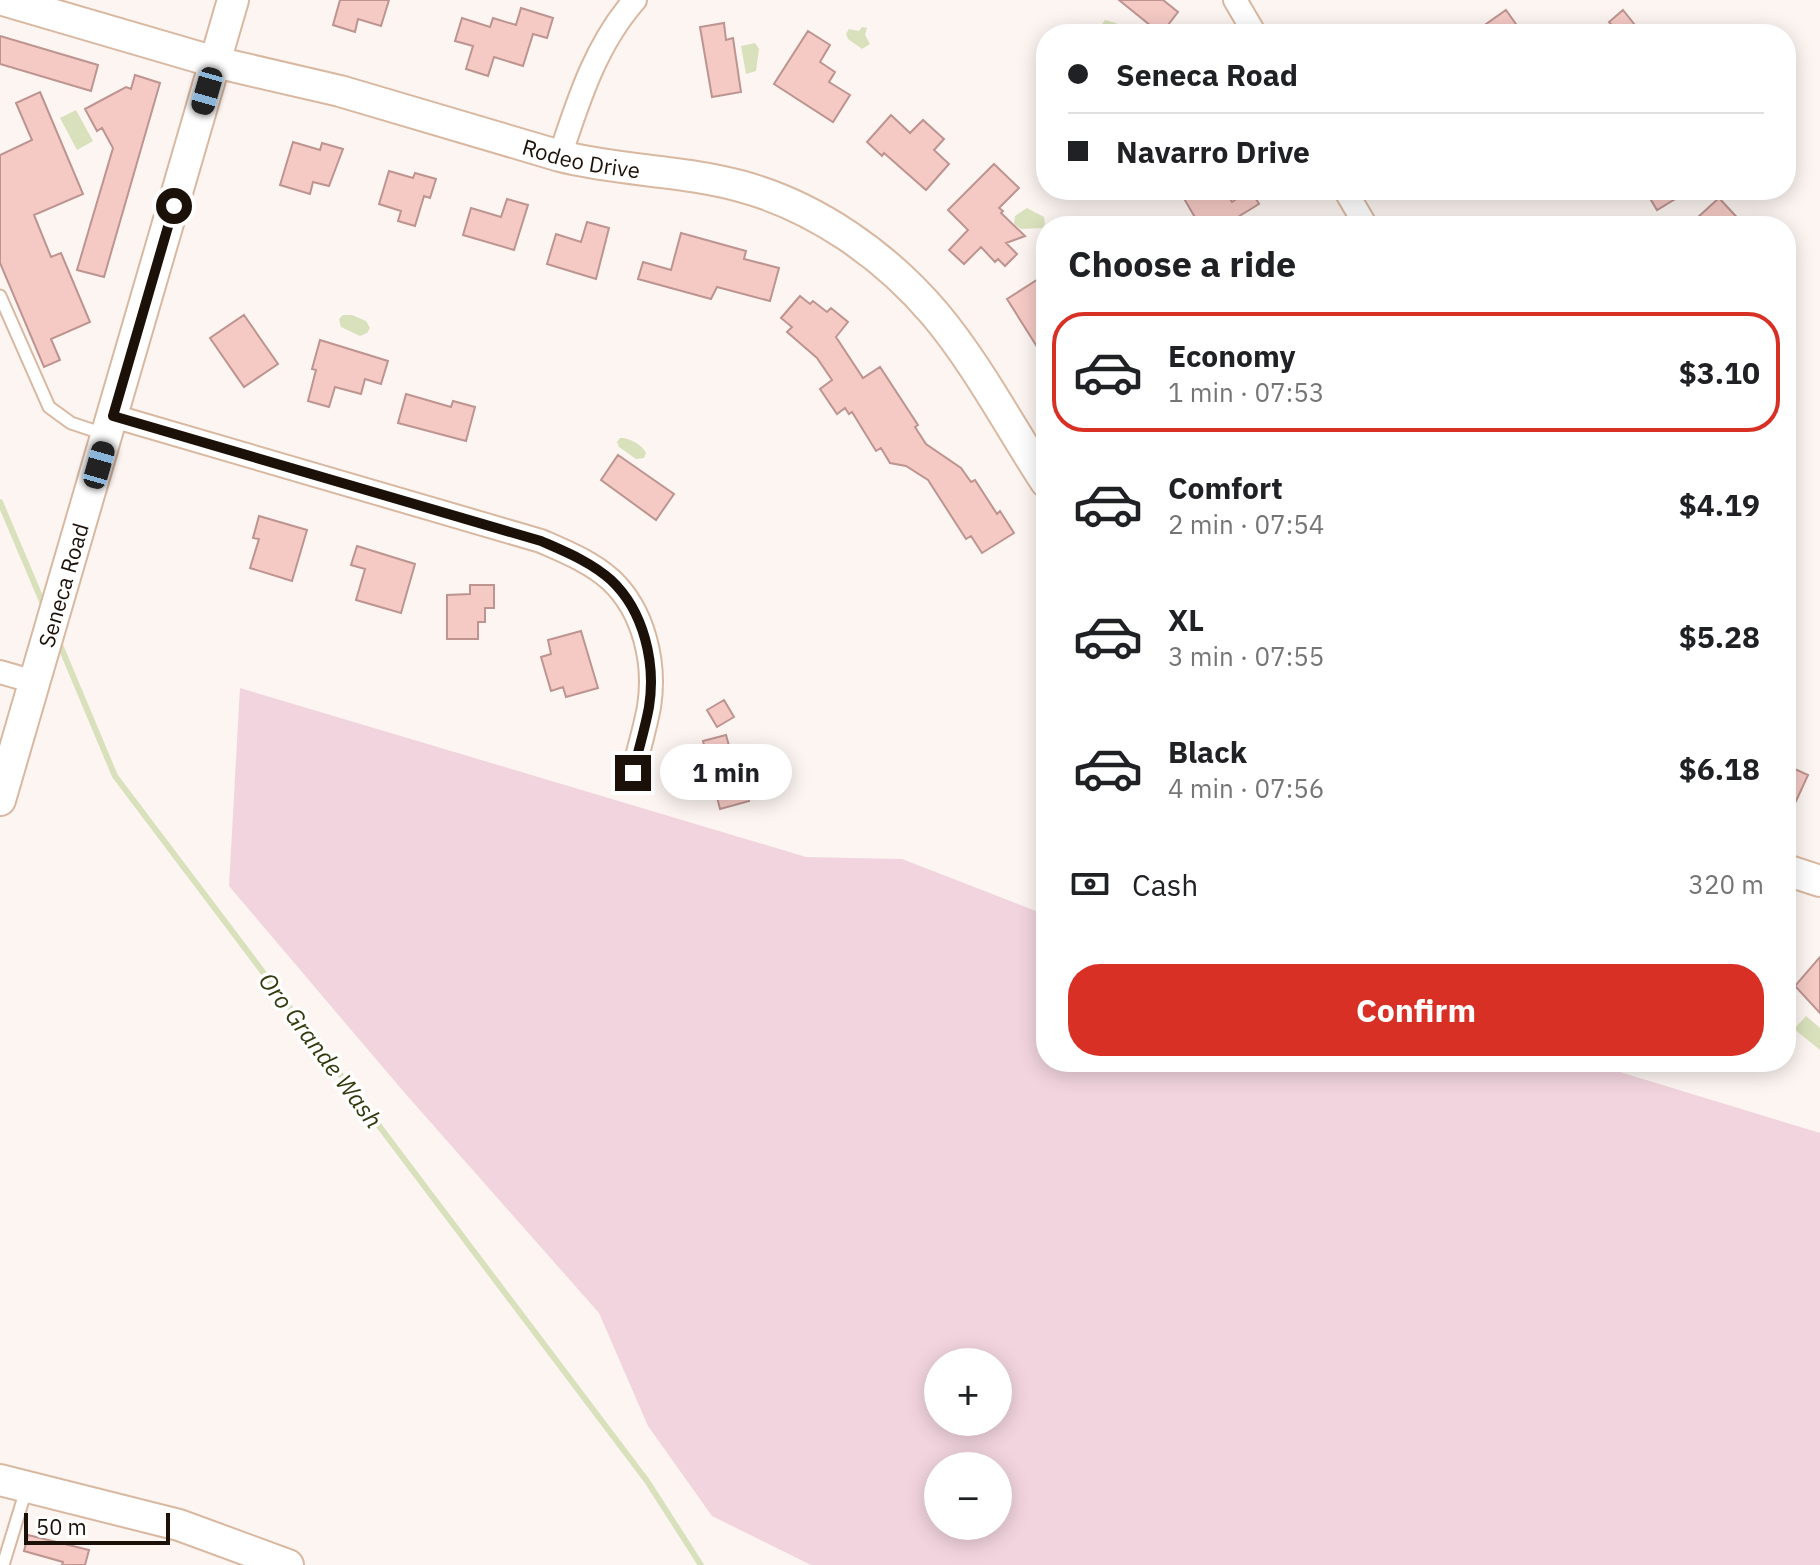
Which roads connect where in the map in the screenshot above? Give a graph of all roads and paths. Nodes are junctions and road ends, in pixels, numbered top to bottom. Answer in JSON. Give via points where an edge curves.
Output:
{"nodes":[{"id":1,"x":3,"y":0,"type":"edge"},
{"id":2,"x":233,"y":0,"type":"edge"},
{"id":3,"x":635,"y":0,"type":"edge"},
{"id":4,"x":1235,"y":0,"type":"edge"},
{"id":5,"x":1249,"y":24,"type":"edge"},
{"id":6,"x":215,"y":62,"type":"junction"},
{"id":7,"x":560,"y":156,"type":"junction"},
{"id":8,"x":0,"y":296,"type":"edge"},
{"id":9,"x":110,"y":425,"type":"junction"},
{"id":10,"x":1036,"y":467,"type":"edge"},
{"id":11,"x":0,"y":672,"type":"edge"},
{"id":12,"x":36,"y":680,"type":"junction"},
{"id":13,"x":633,"y":773,"type":"dead end"},
{"id":14,"x":0,"y":800,"type":"edge"},
{"id":15,"x":1796,"y":873,"type":"edge"},
{"id":16,"x":1820,"y":881,"type":"edge"},
{"id":17,"x":14,"y":1482,"type":"edge"},
{"id":18,"x":3,"y":1565,"type":"edge"},
{"id":19,"x":288,"y":1565,"type":"edge"}],
"edges":[{"from":1,"to":6,"type":"street","name":"Rodeo Drive"},
{"from":2,"to":6,"type":"street","name":"Seneca Road"},
{"from":3,"to":7,"type":"street","via":[[601,48]]},
{"from":4,"to":5,"type":"street"},
{"from":6,"to":7,"type":"street","name":"Rodeo Drive","via":[[340,91]]},
{"from":6,"to":9,"type":"street","name":"Seneca Road"},
{"from":7,"to":10,"type":"street","name":"Rodeo Drive","via":[[744,187],[818,218],[861,245],[936,315]]},
{"from":8,"to":9,"type":"lane","via":[[49,407],[71,423]]},
{"from":9,"to":12,"type":"street","name":"Seneca Road"},
{"from":9,"to":13,"type":"street","via":[[541,541],[580,558],[612,581],[644,632],[649,705]]},
{"from":11,"to":12,"type":"street"},
{"from":12,"to":14,"type":"street","name":"Seneca Road"},
{"from":15,"to":16,"type":"street"},
{"from":17,"to":18,"type":"lane"},
{"from":17,"to":19,"type":"street","via":[[179,1525]]}]}
